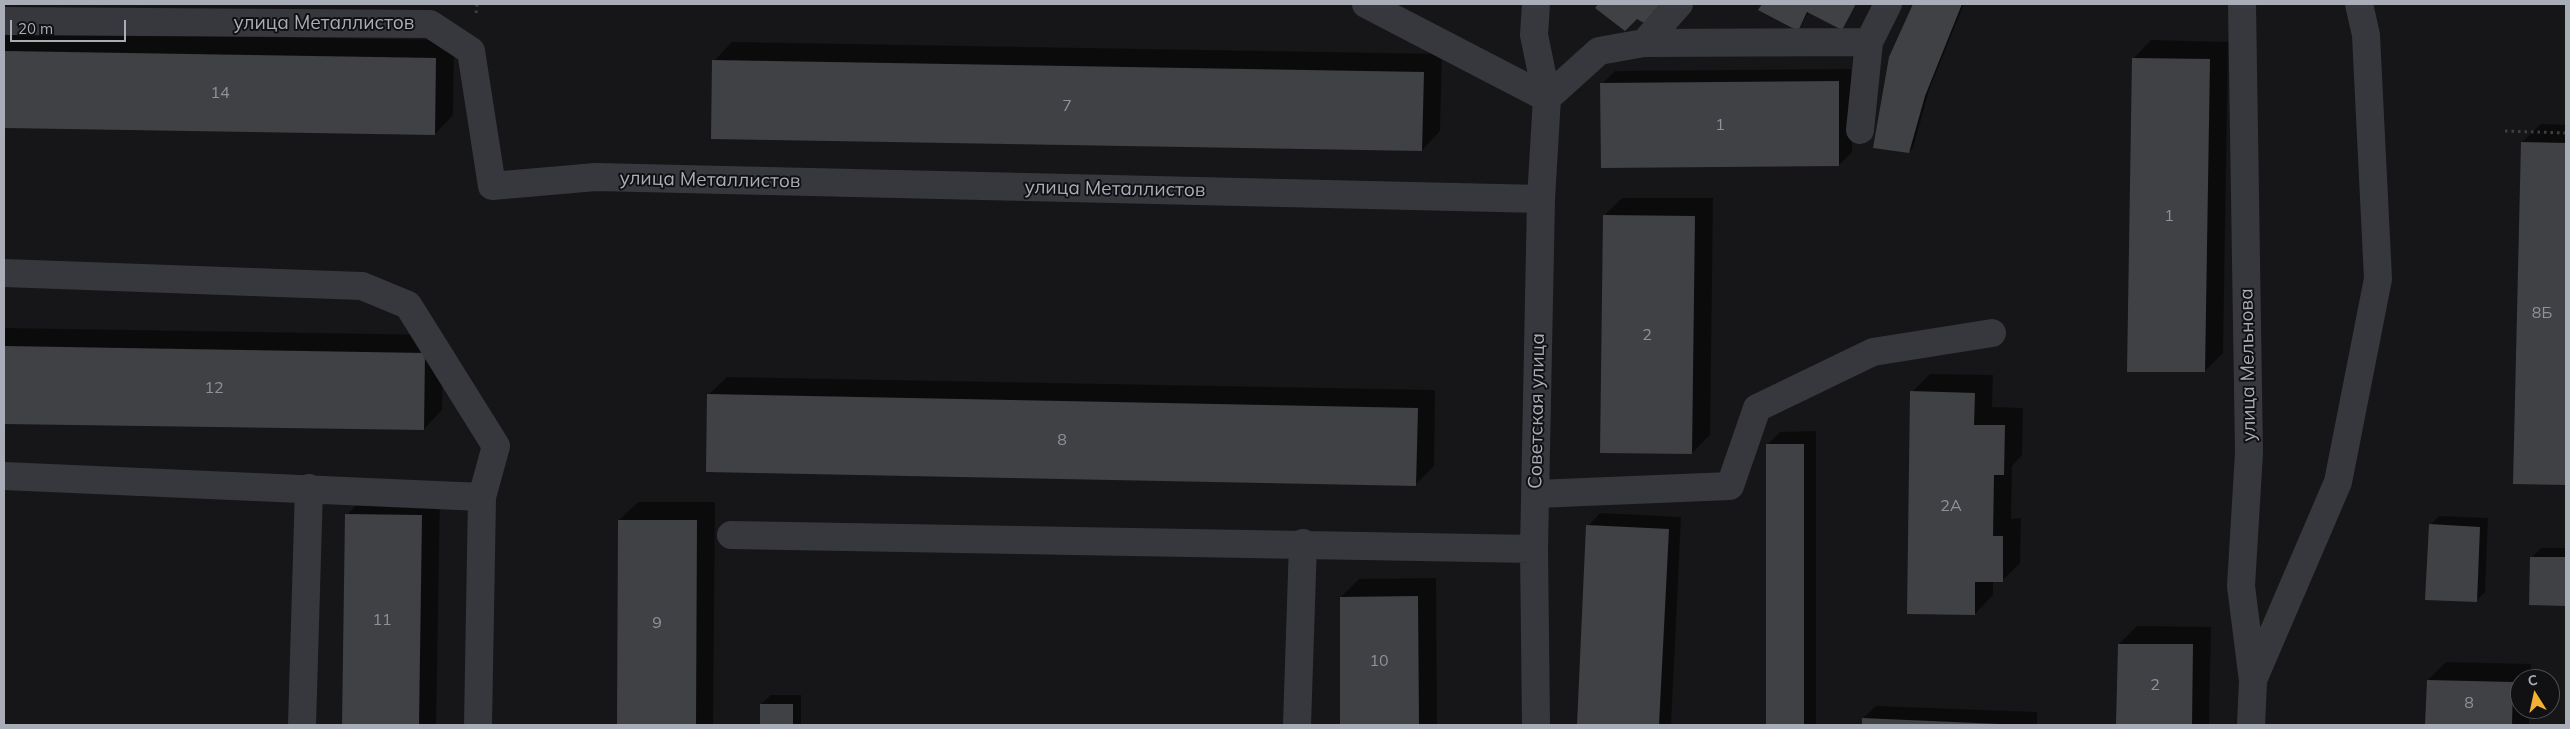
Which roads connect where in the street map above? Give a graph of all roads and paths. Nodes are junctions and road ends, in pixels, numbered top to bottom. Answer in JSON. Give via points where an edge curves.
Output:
{"nodes":[{"id":1,"x":1366,"y":4,"type":"edge"},
{"id":2,"x":1536,"y":4,"type":"edge"},
{"id":3,"x":1679,"y":4,"type":"edge"},
{"id":4,"x":1888,"y":4,"type":"edge"},
{"id":5,"x":2242,"y":4,"type":"edge"},
{"id":6,"x":2359,"y":4,"type":"edge"},
{"id":7,"x":4,"y":21,"type":"edge"},
{"id":8,"x":1644,"y":42,"type":"junction"},
{"id":9,"x":1870,"y":42,"type":"junction"},
{"id":10,"x":1547,"y":98,"type":"junction"},
{"id":11,"x":1860,"y":130,"type":"dead end"},
{"id":12,"x":2505,"y":132,"type":"dead end"},
{"id":13,"x":2566,"y":133,"type":"edge"},
{"id":14,"x":1540,"y":199,"type":"junction"},
{"id":15,"x":4,"y":272,"type":"edge"},
{"id":16,"x":1992,"y":333,"type":"dead end"},
{"id":17,"x":4,"y":476,"type":"edge"},
{"id":18,"x":310,"y":488,"type":"junction"},
{"id":19,"x":1536,"y":494,"type":"junction"},
{"id":20,"x":482,"y":497,"type":"junction"},
{"id":21,"x":732,"y":535,"type":"dead end"},
{"id":22,"x":1303,"y":543,"type":"junction"},
{"id":23,"x":1534,"y":549,"type":"junction"},
{"id":24,"x":2252,"y":681,"type":"junction"},
{"id":25,"x":302,"y":725,"type":"edge"},
{"id":26,"x":478,"y":725,"type":"edge"},
{"id":27,"x":1297,"y":725,"type":"edge"},
{"id":28,"x":1536,"y":725,"type":"edge"},
{"id":29,"x":2251,"y":725,"type":"edge"}],
"edges":[{"from":1,"to":10,"type":"street"},
{"from":2,"to":10,"type":"street","name":"Советская улица","via":[[1534,35]]},
{"from":3,"to":8,"type":"street"},
{"from":4,"to":9,"type":"street"},
{"from":5,"to":24,"type":"street","name":"улица Мельнова","via":[[2249,453],[2242,586]]},
{"from":6,"to":24,"type":"street","via":[[2366,35],[2378,279],[2338,482]]},
{"from":7,"to":14,"type":"street","name":"улица Металлистов","via":[[430,24],[472,51],[492,186],[596,177]]},
{"from":8,"to":9,"type":"street"},
{"from":8,"to":10,"type":"street","via":[[1598,50]]},
{"from":9,"to":11,"type":"street"},
{"from":10,"to":14,"type":"street","name":"Советская улица"},
{"from":12,"to":13,"type":"path"},
{"from":14,"to":19,"type":"street","name":"Советская улица"},
{"from":15,"to":20,"type":"street","via":[[362,286],[408,305],[496,446]]},
{"from":16,"to":19,"type":"street","via":[[1873,352],[1757,408],[1730,486]]},
{"from":17,"to":18,"type":"street"},
{"from":18,"to":20,"type":"street"},
{"from":18,"to":25,"type":"street"},
{"from":19,"to":23,"type":"street","name":"Советская улица"},
{"from":20,"to":26,"type":"street"},
{"from":21,"to":22,"type":"street"},
{"from":22,"to":23,"type":"street"},
{"from":22,"to":27,"type":"street"},
{"from":23,"to":28,"type":"street","name":"Советская улица"},
{"from":24,"to":29,"type":"street","name":"улица Мельнова"}]}
